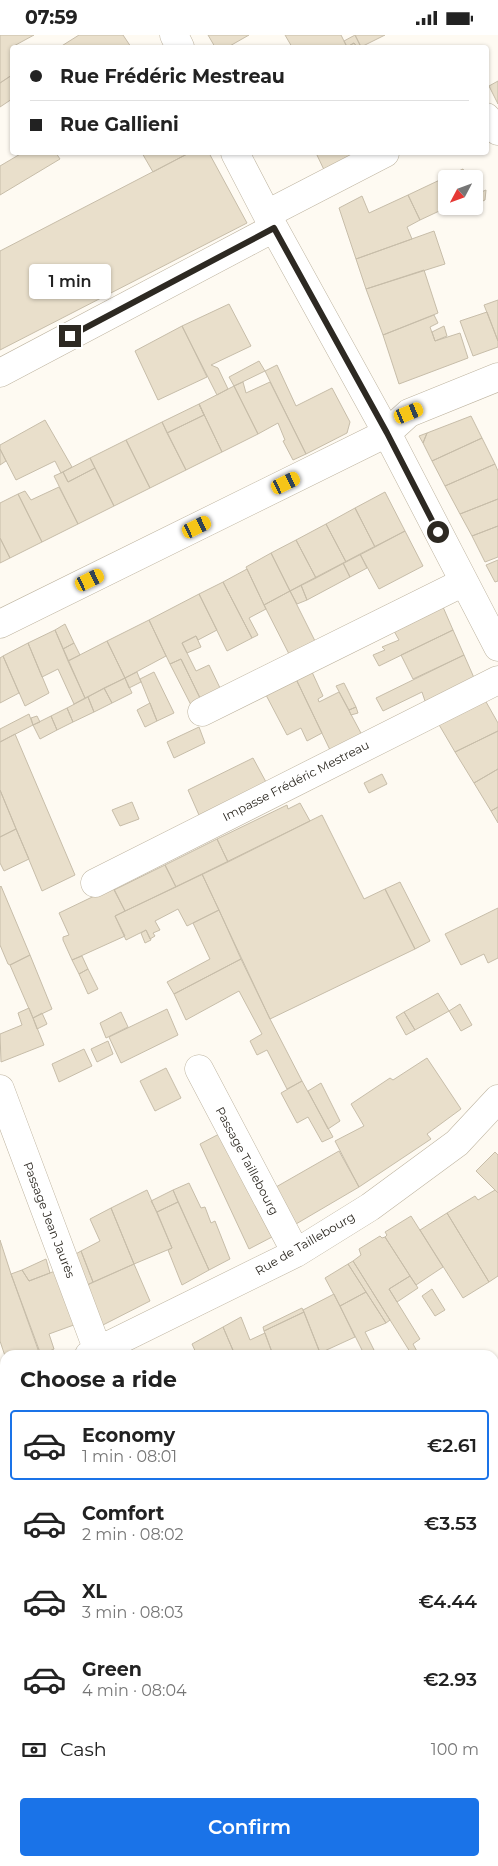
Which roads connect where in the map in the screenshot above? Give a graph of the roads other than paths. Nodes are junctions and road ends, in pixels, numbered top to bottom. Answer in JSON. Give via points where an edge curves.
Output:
{"nodes":[{"id":1,"x":489,"y":120,"type":"edge"},
{"id":2,"x":498,"y":131,"type":"edge"},
{"id":3,"x":236,"y":155,"type":"edge"},
{"id":4,"x":382,"y":155,"type":"edge"},
{"id":5,"x":271,"y":221,"type":"junction"},
{"id":6,"x":0,"y":373,"type":"edge"},
{"id":7,"x":498,"y":377,"type":"edge"},
{"id":8,"x":387,"y":433,"type":"junction"},
{"id":9,"x":464,"y":582,"type":"junction"},
{"id":10,"x":0,"y":625,"type":"edge"},
{"id":11,"x":498,"y":647,"type":"edge"},
{"id":12,"x":498,"y":679,"type":"edge"},
{"id":13,"x":202,"y":712,"type":"dead end"},
{"id":14,"x":95,"y":883,"type":"dead end"},
{"id":15,"x":199,"y":1069,"type":"dead end"},
{"id":16,"x":0,"y":1089,"type":"edge"},
{"id":17,"x":498,"y":1099,"type":"edge"},
{"id":18,"x":296,"y":1253,"type":"junction"},
{"id":19,"x":93,"y":1350,"type":"edge"},
{"id":20,"x":100,"y":1350,"type":"edge"}],
"edges":[{"from":1,"to":2,"type":"street"},
{"from":3,"to":5,"type":"street"},
{"from":4,"to":5,"type":"street"},
{"from":5,"to":6,"type":"street"},
{"from":5,"to":8,"type":"street"},
{"from":7,"to":8,"type":"street","via":[[409,413]]},
{"from":8,"to":9,"type":"street"},
{"from":8,"to":10,"type":"street"},
{"from":9,"to":11,"type":"street"},
{"from":9,"to":13,"type":"street"},
{"from":12,"to":14,"type":"street","name":"Impasse Frédéric Mestreau"},
{"from":15,"to":18,"type":"street","name":"Passage Taillebourg"},
{"from":16,"to":19,"type":"street","name":"Passage Jean Jaurès"},
{"from":17,"to":18,"type":"street","name":"Rue de Taillebourg","via":[[457,1143],[370,1207]]},
{"from":18,"to":20,"type":"street","name":"Rue de Taillebourg"}]}
